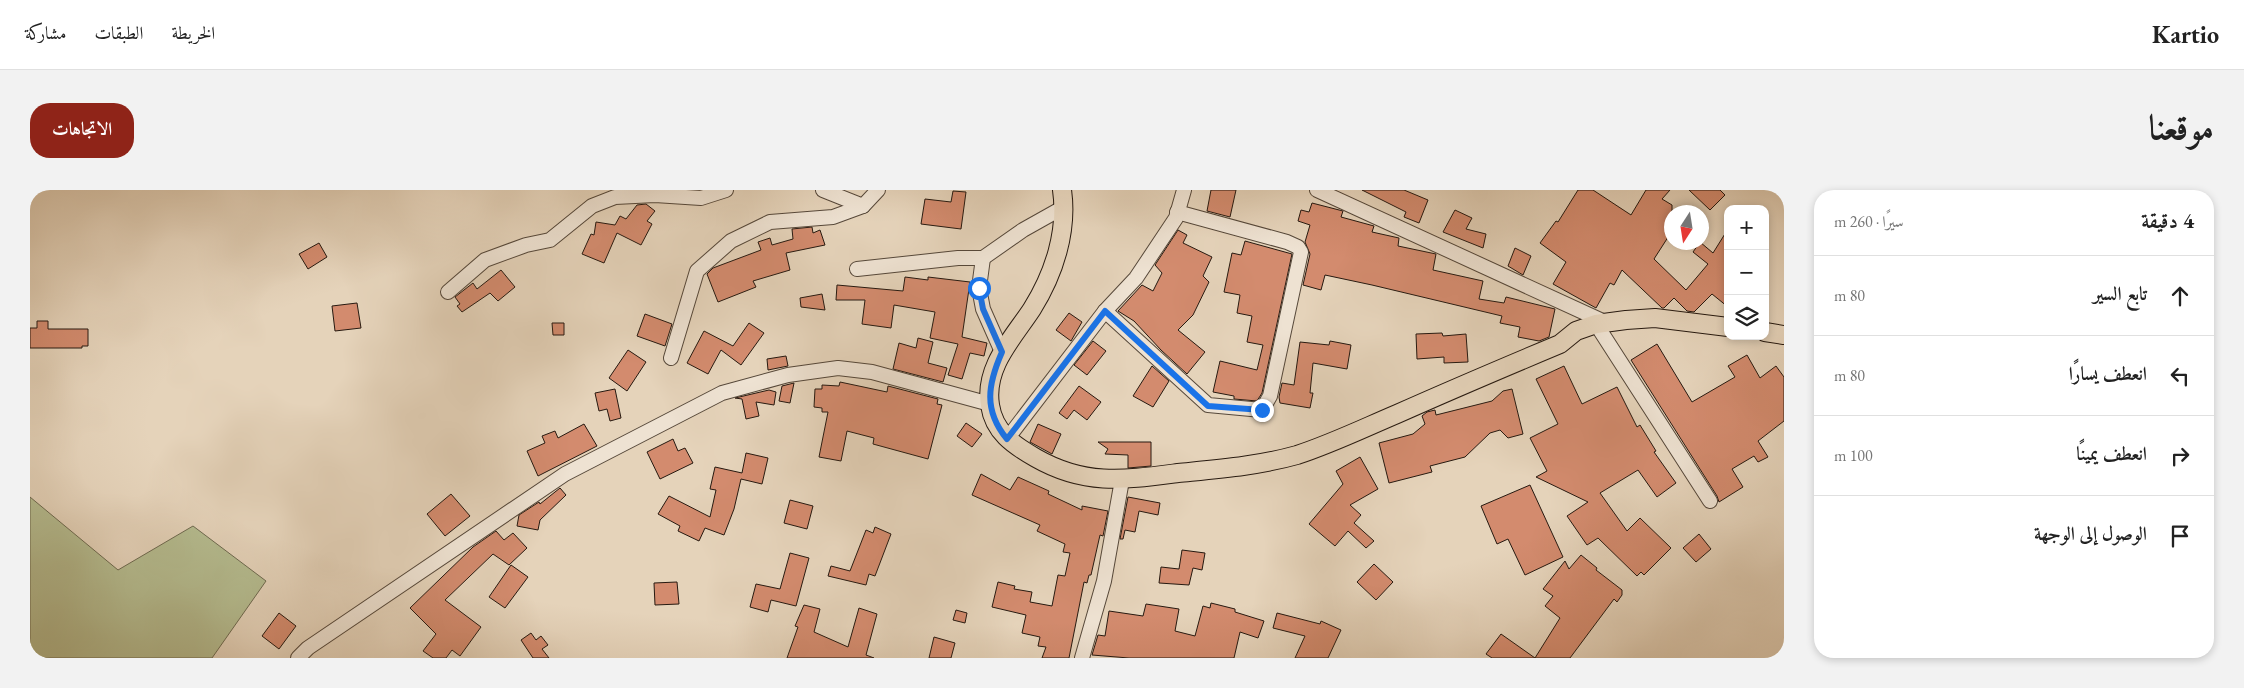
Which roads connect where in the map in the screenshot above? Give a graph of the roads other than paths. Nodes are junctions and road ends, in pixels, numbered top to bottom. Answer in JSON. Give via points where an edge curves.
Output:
{"nodes":[{"id":1,"x":726,"y":190,"type":"edge"},
{"id":2,"x":823,"y":190,"type":"edge"},
{"id":3,"x":878,"y":190,"type":"edge"},
{"id":4,"x":1184,"y":190,"type":"edge"},
{"id":5,"x":1317,"y":190,"type":"edge"},
{"id":6,"x":1063,"y":198,"type":"edge"},
{"id":7,"x":863,"y":206,"type":"junction"},
{"id":8,"x":1177,"y":212,"type":"junction"},
{"id":9,"x":983,"y":258,"type":"junction"},
{"id":10,"x":857,"y":269,"type":"dead end"},
{"id":11,"x":448,"y":292,"type":"dead end"},
{"id":12,"x":1105,"y":311,"type":"junction"},
{"id":13,"x":1601,"y":324,"type":"junction"},
{"id":14,"x":1724,"y":327,"type":"edge"},
{"id":15,"x":1769,"y":332,"type":"edge"},
{"id":16,"x":1784,"y":334,"type":"edge"},
{"id":17,"x":1002,"y":352,"type":"junction"},
{"id":18,"x":671,"y":358,"type":"dead end"},
{"id":19,"x":990,"y":404,"type":"junction"},
{"id":20,"x":1007,"y":439,"type":"junction"},
{"id":21,"x":1122,"y":480,"type":"junction"},
{"id":22,"x":1710,"y":501,"type":"dead end"},
{"id":23,"x":298,"y":658,"type":"edge"},
{"id":24,"x":1082,"y":658,"type":"edge"}],
"edges":[{"from":1,"to":11,"type":"street","via":[[701,198],[615,197],[592,206],[550,240],[485,260]]},
{"from":2,"to":7,"type":"street"},
{"from":3,"to":7,"type":"street"},
{"from":4,"to":8,"type":"street"},
{"from":5,"to":13,"type":"street"},
{"from":6,"to":9,"type":"street"},
{"from":6,"to":17,"type":"main road","via":[[1059,250],[1048,280]]},
{"from":7,"to":18,"type":"street","via":[[833,217],[770,222],[731,240],[697,271]]},
{"from":8,"to":12,"type":"street","via":[[1136,278]]},
{"from":8,"to":12,"type":"street","via":[[1287,242],[1301,252],[1270,396],[1262,410],[1208,406]]},
{"from":9,"to":10,"type":"street"},
{"from":9,"to":17,"type":"street","via":[[979,288],[983,309]]},
{"from":12,"to":20,"type":"street"},
{"from":13,"to":14,"type":"main road","via":[[1655,318]]},
{"from":13,"to":21,"type":"main road","via":[[1576,331],[1560,344],[1298,454],[1259,464]]},
{"from":13,"to":22,"type":"street"},
{"from":15,"to":16,"type":"main road"},
{"from":17,"to":19,"type":"main road","via":[[994,370]]},
{"from":19,"to":20,"type":"main road","via":[[996,426]]},
{"from":19,"to":23,"type":"street","via":[[872,372],[838,368],[788,375],[722,393],[565,474],[308,648]]},
{"from":20,"to":21,"type":"main road","via":[[1050,466],[1084,478]]},
{"from":21,"to":24,"type":"street","via":[[1104,581]]}]}
